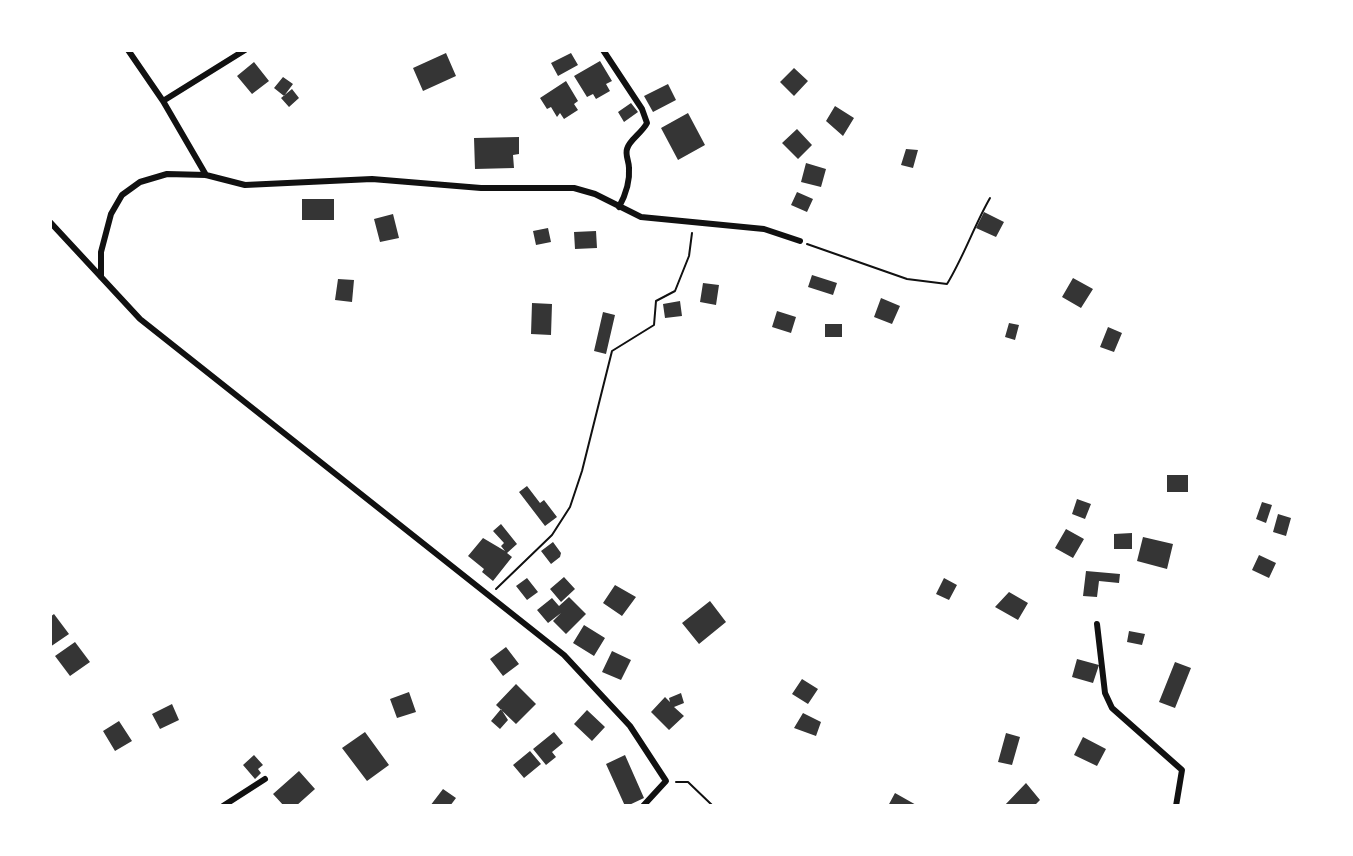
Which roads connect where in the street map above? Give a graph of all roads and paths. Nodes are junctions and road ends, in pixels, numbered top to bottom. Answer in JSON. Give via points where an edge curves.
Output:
{"nodes":[{"id":1,"x":128,"y":50,"type":"edge"},
{"id":2,"x":245,"y":50,"type":"edge"},
{"id":3,"x":603,"y":50,"type":"edge"},
{"id":4,"x":163,"y":101,"type":"junction"},
{"id":5,"x":206,"y":175,"type":"junction"},
{"id":6,"x":990,"y":198,"type":"dead end"},
{"id":7,"x":619,"y":207,"type":"junction"},
{"id":8,"x":50,"y":222,"type":"edge"},
{"id":9,"x":693,"y":223,"type":"junction"},
{"id":10,"x":800,"y":241,"type":"joint"},
{"id":11,"x":101,"y":278,"type":"junction"},
{"id":12,"x":490,"y":596,"type":"junction"},
{"id":13,"x":1097,"y":624,"type":"dead end"},
{"id":14,"x":265,"y":779,"type":"dead end"},
{"id":15,"x":666,"y":781,"type":"junction"},
{"id":16,"x":223,"y":806,"type":"edge"},
{"id":17,"x":643,"y":806,"type":"edge"},
{"id":18,"x":713,"y":806,"type":"edge"},
{"id":19,"x":1176,"y":806,"type":"edge"}],
"edges":[{"from":1,"to":4,"type":"street"},
{"from":2,"to":4,"type":"street"},
{"from":3,"to":7,"type":"street","via":[[647,123],[625,152],[628,181]]},
{"from":4,"to":5,"type":"street"},
{"from":5,"to":7,"type":"street","via":[[245,185],[372,179],[481,188],[574,188]]},
{"from":5,"to":11,"type":"street","via":[[167,174],[140,182],[122,195],[101,252]]},
{"from":6,"to":10,"type":"path","via":[[947,284],[907,279]]},
{"from":7,"to":9,"type":"street","via":[[641,217]]},
{"from":8,"to":11,"type":"street"},
{"from":9,"to":10,"type":"street","via":[[764,229]]},
{"from":9,"to":12,"type":"path","via":[[689,256],[675,291],[656,301],[654,325],[612,351],[570,507],[552,535]]},
{"from":11,"to":12,"type":"street","via":[[140,319]]},
{"from":12,"to":15,"type":"street","via":[[564,655],[606,699]]},
{"from":13,"to":19,"type":"street","via":[[1105,693],[1112,708],[1182,770]]},
{"from":14,"to":16,"type":"street"},
{"from":15,"to":17,"type":"street"},
{"from":15,"to":18,"type":"path","via":[[688,782]]}]}
